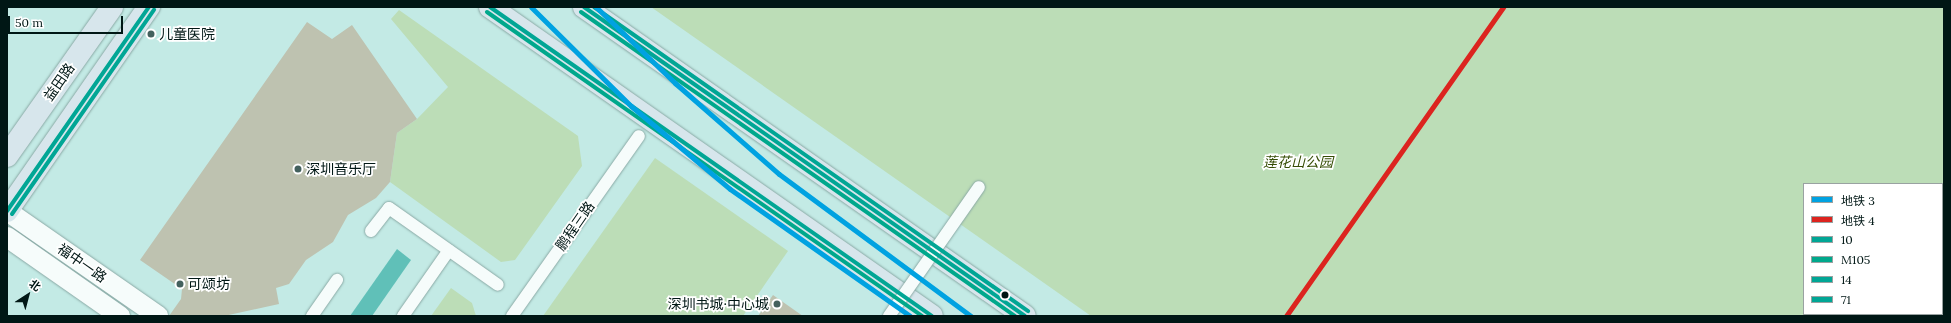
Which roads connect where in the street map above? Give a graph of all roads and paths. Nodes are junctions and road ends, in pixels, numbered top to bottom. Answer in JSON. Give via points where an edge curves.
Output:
{"nodes":[{"id":1,"x":112,"y":7,"type":"edge"},
{"id":2,"x":149,"y":7,"type":"edge"},
{"id":3,"x":490,"y":7,"type":"edge"},
{"id":4,"x":584,"y":7,"type":"edge"},
{"id":5,"x":639,"y":136,"type":"dead end"},
{"id":6,"x":7,"y":156,"type":"edge"},
{"id":7,"x":979,"y":187,"type":"dead end"},
{"id":8,"x":7,"y":211,"type":"edge"},
{"id":9,"x":371,"y":231,"type":"dead end"},
{"id":10,"x":7,"y":237,"type":"edge"},
{"id":11,"x":449,"y":250,"type":"junction"},
{"id":12,"x":337,"y":280,"type":"dead end"},
{"id":13,"x":498,"y":285,"type":"dead end"},
{"id":14,"x":120,"y":316,"type":"edge"},
{"id":15,"x":158,"y":316,"type":"edge"},
{"id":16,"x":312,"y":316,"type":"edge"},
{"id":17,"x":403,"y":316,"type":"edge"},
{"id":18,"x":512,"y":316,"type":"edge"},
{"id":19,"x":889,"y":316,"type":"edge"},
{"id":20,"x":932,"y":316,"type":"edge"},
{"id":21,"x":1025,"y":316,"type":"edge"}],
"edges":[{"from":1,"to":6,"type":"main road","name":"益田路"},
{"from":2,"to":8,"type":"main road"},
{"from":3,"to":20,"type":"main road"},
{"from":4,"to":21,"type":"main road"},
{"from":5,"to":18,"type":"street","name":"鹏程三路"},
{"from":7,"to":19,"type":"street","bridge":true},
{"from":8,"to":15,"type":"street","name":"福中一路"},
{"from":9,"to":11,"type":"street","via":[[389,208]]},
{"from":10,"to":14,"type":"street","name":"福中一路"},
{"from":11,"to":13,"type":"street"},
{"from":11,"to":17,"type":"street"},
{"from":12,"to":16,"type":"street"}]}
